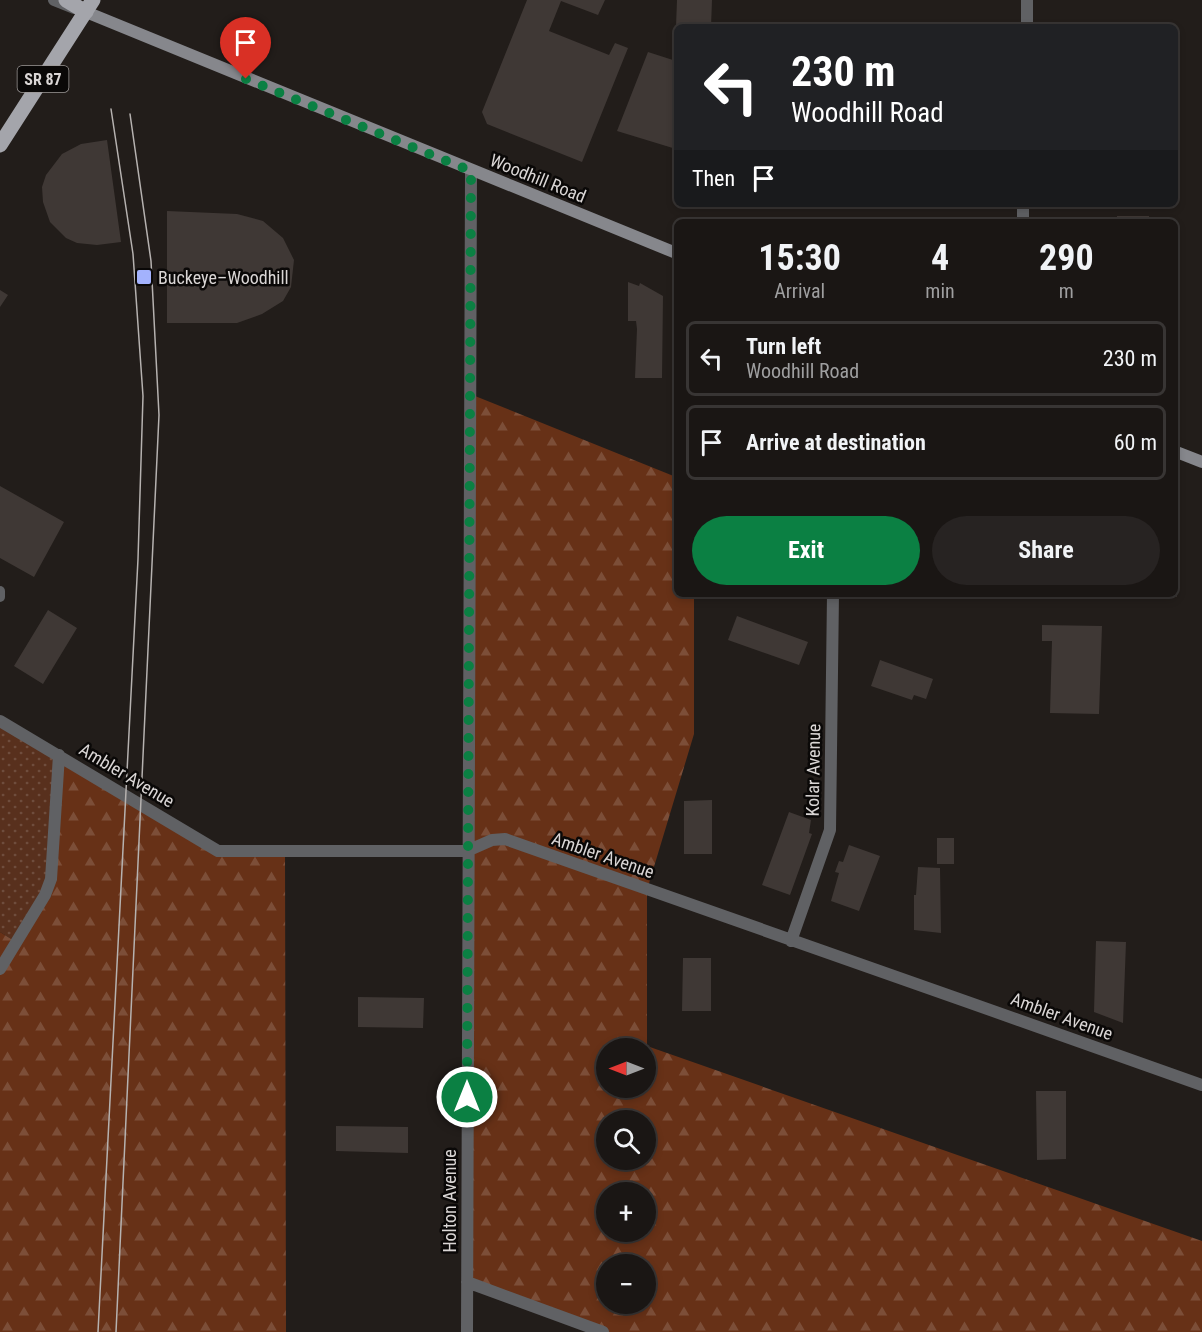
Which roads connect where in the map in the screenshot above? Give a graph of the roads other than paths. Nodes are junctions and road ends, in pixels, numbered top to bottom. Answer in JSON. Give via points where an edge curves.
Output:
{"nodes":[{"id":1,"x":54,"y":0,"type":"edge"},
{"id":2,"x":66,"y":0,"type":"edge"},
{"id":3,"x":1027,"y":0,"type":"edge"},
{"id":4,"x":90,"y":6,"type":"edge"},
{"id":5,"x":1027,"y":24,"type":"edge"},
{"id":6,"x":0,"y":145,"type":"edge"},
{"id":7,"x":471,"y":171,"type":"junction"},
{"id":8,"x":674,"y":252,"type":"edge"},
{"id":9,"x":1178,"y":453,"type":"edge"},
{"id":10,"x":1202,"y":462,"type":"edge"},
{"id":11,"x":0,"y":591,"type":"edge"},
{"id":12,"x":0,"y":597,"type":"edge"},
{"id":13,"x":833,"y":597,"type":"edge"},
{"id":14,"x":0,"y":721,"type":"edge"},
{"id":15,"x":59,"y":755,"type":"junction"},
{"id":16,"x":467,"y":851,"type":"junction"},
{"id":17,"x":791,"y":940,"type":"junction"},
{"id":18,"x":0,"y":969,"type":"edge"},
{"id":19,"x":1202,"y":1085,"type":"edge"},
{"id":20,"x":467,"y":1282,"type":"junction"},
{"id":21,"x":467,"y":1332,"type":"edge"},
{"id":22,"x":603,"y":1332,"type":"edge"}],
"edges":[{"from":1,"to":4,"type":"street","name":"Woodhill Road"},
{"from":2,"to":4,"type":"main road"},
{"from":3,"to":5,"type":"street"},
{"from":4,"to":6,"type":"main road","number":"SR 87"},
{"from":4,"to":7,"type":"main road","name":"Woodhill Road"},
{"from":7,"to":8,"type":"main road","name":"Woodhill Road"},
{"from":7,"to":16,"type":"street","name":"Holton Avenue"},
{"from":9,"to":10,"type":"main road"},
{"from":11,"to":12,"type":"lane"},
{"from":13,"to":17,"type":"street","name":"Kolar Avenue","via":[[830,830]]},
{"from":14,"to":15,"type":"street","name":"Ambler Avenue"},
{"from":15,"to":16,"type":"street","name":"Ambler Avenue","via":[[218,851]]},
{"from":15,"to":18,"type":"street","via":[[51,879]]},
{"from":16,"to":17,"type":"street","name":"Ambler Avenue","via":[[505,839]]},
{"from":16,"to":20,"type":"street","name":"Holton Avenue"},
{"from":17,"to":19,"type":"street","name":"Ambler Avenue"},
{"from":20,"to":21,"type":"street","name":"Holton Avenue"},
{"from":20,"to":22,"type":"street"}]}
